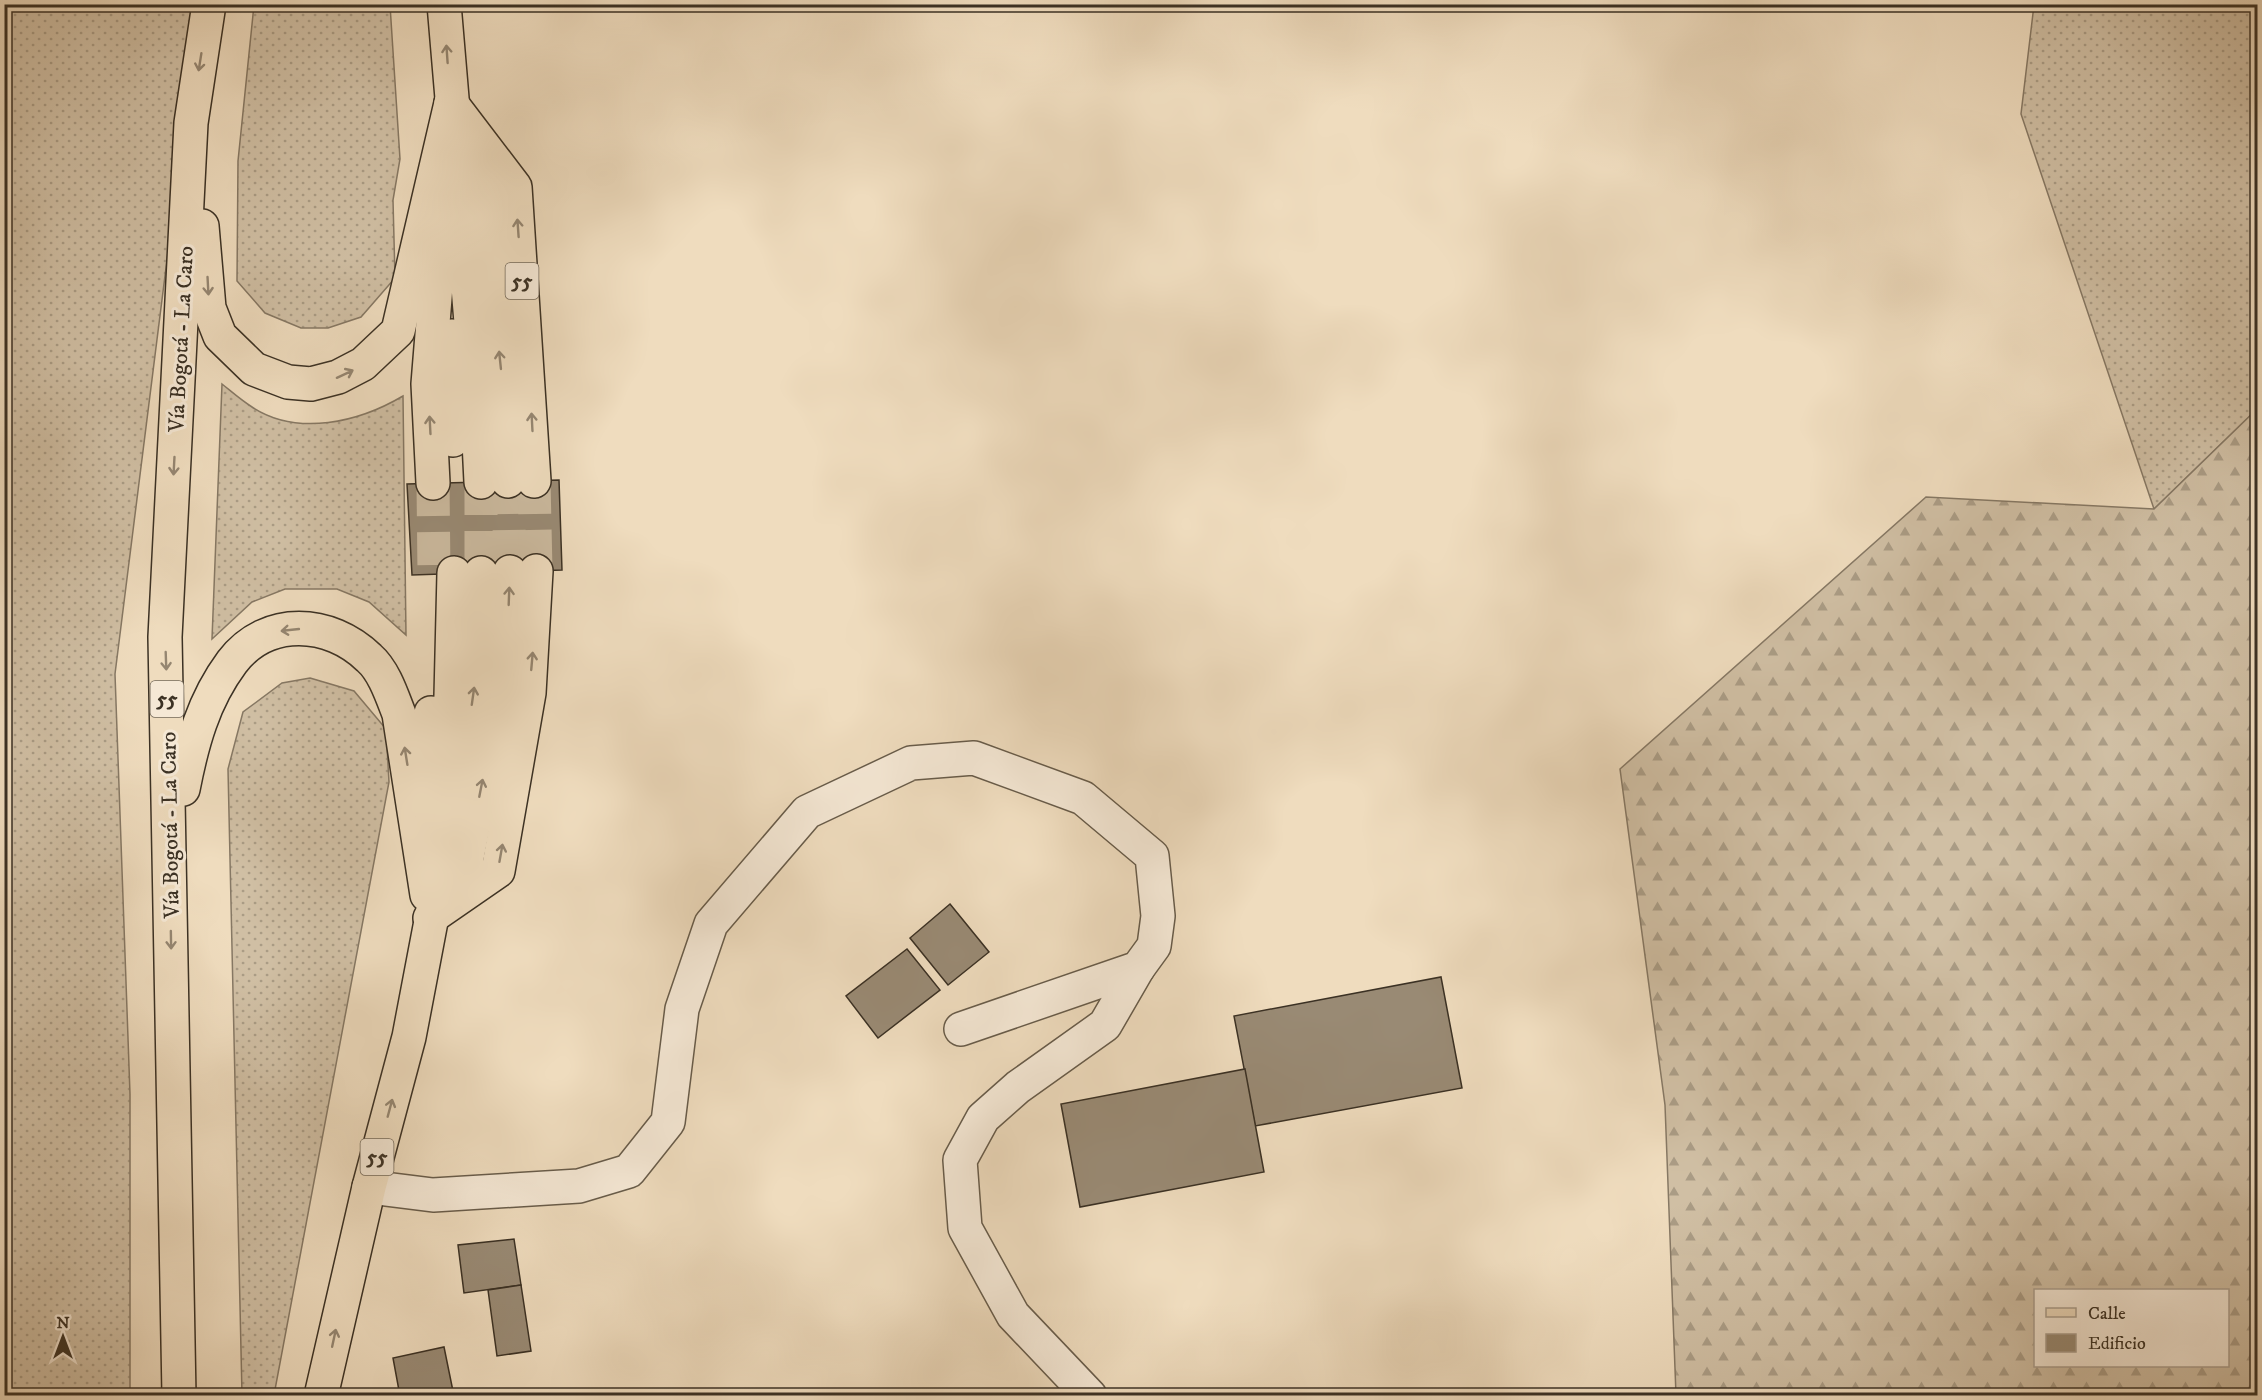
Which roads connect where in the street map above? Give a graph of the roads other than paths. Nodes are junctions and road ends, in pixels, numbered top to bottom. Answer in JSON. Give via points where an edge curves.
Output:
{"nodes":[{"id":1,"x":209,"y":4,"type":"edge"},
{"id":2,"x":444,"y":4,"type":"edge"},
{"id":3,"x":451,"y":103,"type":"junction"},
{"id":4,"x":191,"y":123,"type":"junction"},
{"id":5,"x":482,"y":482,"type":"junction"},
{"id":6,"x":483,"y":572,"type":"junction"},
{"id":7,"x":169,"y":862,"type":"junction"},
{"id":8,"x":430,"y":918,"type":"junction"},
{"id":9,"x":1138,"y":968,"type":"junction"},
{"id":10,"x":962,"y":1029,"type":"dead end"},
{"id":11,"x":369,"y":1187,"type":"junction"},
{"id":12,"x":179,"y":1395,"type":"edge"},
{"id":13,"x":321,"y":1395,"type":"edge"},
{"id":14,"x":1090,"y":1395,"type":"edge"}],
"edges":[{"from":1,"to":4,"type":"main road","name":"Vía Bogotá - La Caro","number":"55","one_way":true},
{"from":3,"to":2,"type":"main road","one_way":true},
{"from":4,"to":3,"type":"main road","one_way":true,"via":[[209,308],[220,336],[254,369],[288,382],[311,384],[338,377],[363,364],[398,331]]},
{"from":5,"to":3,"type":"main road","one_way":true},
{"from":5,"to":3,"type":"main road","one_way":true,"via":[[428,384]]},
{"from":5,"to":3,"type":"main road","number":"55","one_way":true,"via":[[515,187]]},
{"from":4,"to":7,"type":"main road","name":"Vía Bogotá - La Caro","number":"55","one_way":true,"via":[[165,637]]},
{"from":6,"to":8,"type":"main road","number":"55"},
{"from":8,"to":6,"type":"main road","number":"55","one_way":true,"via":[[474,695]]},
{"from":8,"to":6,"type":"main road","one_way":true,"via":[[498,871],[529,693]]},
{"from":8,"to":7,"type":"main road","one_way":true,"via":[[396,706],[371,659],[345,638],[314,629],[286,629],[256,639],[233,661],[209,697],[192,740]]},
{"from":7,"to":12,"type":"main road","name":"Vía Bogotá - La Caro","number":"55","one_way":true},
{"from":11,"to":8,"type":"main road","number":"55","one_way":true,"via":[[409,1037]]},
{"from":9,"to":10,"type":"lane"},
{"from":9,"to":11,"type":"lane","via":[[1154,946],[1158,915],[1152,856],[1083,798],[974,758],[911,763],[807,812],[711,924],[682,1009],[668,1122],[629,1171],[579,1186],[433,1195]]},
{"from":9,"to":14,"type":"lane","via":[[1105,1025],[1018,1087],[983,1118],[960,1160],[964,1228],[1013,1315]]},
{"from":13,"to":11,"type":"main road","number":"55","one_way":true}]}
